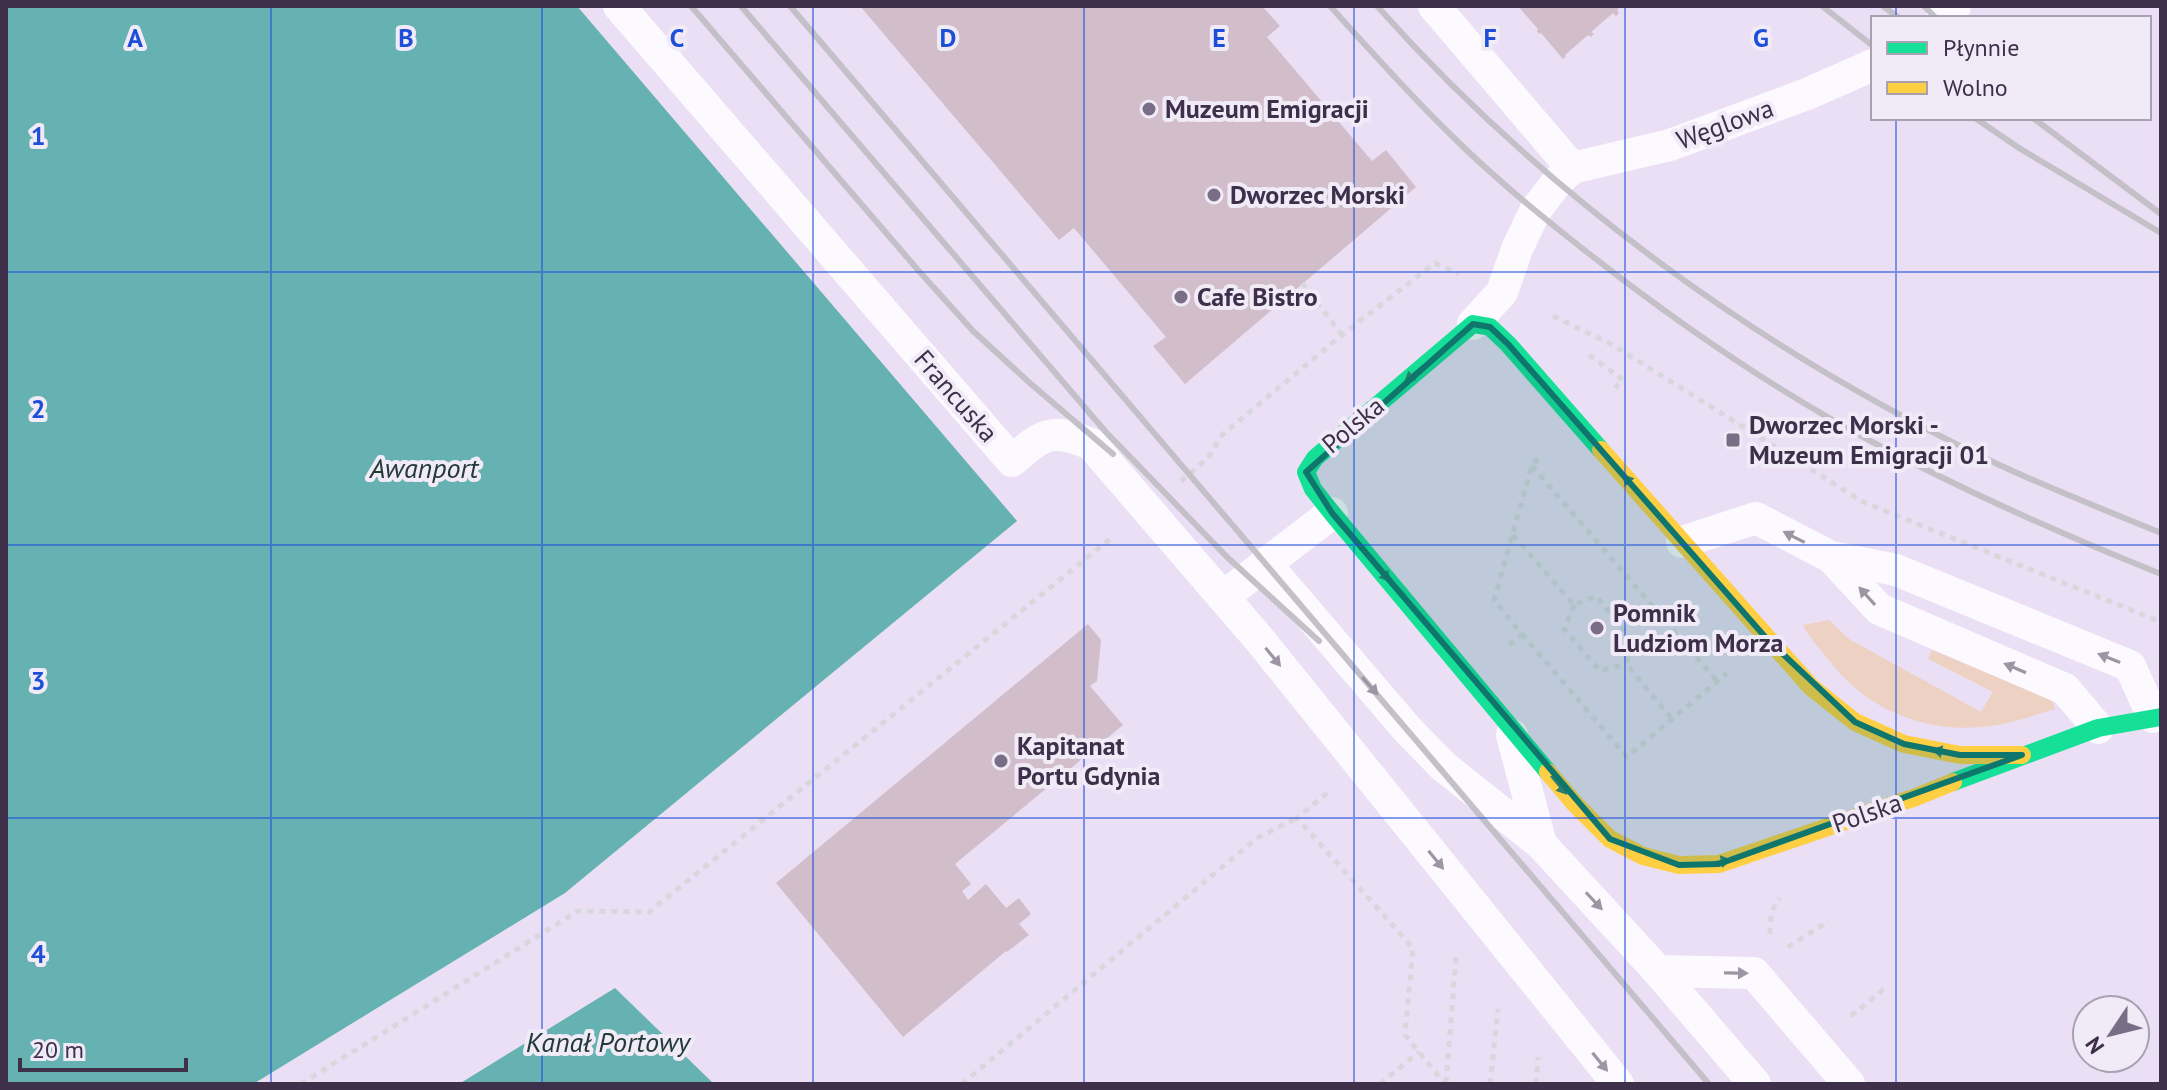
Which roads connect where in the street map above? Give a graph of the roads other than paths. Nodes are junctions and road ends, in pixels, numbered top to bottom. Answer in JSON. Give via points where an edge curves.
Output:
{"nodes":[{"id":1,"x":619,"y":6,"type":"edge"},
{"id":2,"x":1434,"y":6,"type":"edge"},
{"id":3,"x":1871,"y":66,"type":"edge"},
{"id":4,"x":1572,"y":168,"type":"junction"},
{"id":5,"x":1473,"y":324,"type":"junction"},
{"id":6,"x":1332,"y":513,"type":"junction"},
{"id":7,"x":1682,"y":542,"type":"junction"},
{"id":8,"x":1831,"y":557,"type":"junction"},
{"id":9,"x":1265,"y":563,"type":"junction"},
{"id":10,"x":1223,"y":597,"type":"junction"},
{"id":11,"x":2157,"y":717,"type":"edge"},
{"id":12,"x":1509,"y":725,"type":"junction"},
{"id":13,"x":2098,"y":728,"type":"junction"},
{"id":14,"x":2022,"y":755,"type":"junction"},
{"id":15,"x":1541,"y":844,"type":"junction"},
{"id":16,"x":1658,"y":971,"type":"junction"},
{"id":17,"x":1618,"y":1084,"type":"edge"},
{"id":18,"x":1755,"y":1084,"type":"edge"},
{"id":19,"x":1849,"y":1084,"type":"edge"}],
"edges":[{"from":1,"to":10,"type":"lane","name":"Francuska","via":[[1012,461],[1037,439],[1055,434],[1091,444]]},
{"from":2,"to":4,"type":"lane"},
{"from":3,"to":4,"type":"lane","name":"Węglowa","via":[[1670,145]]},
{"from":4,"to":5,"type":"lane","via":[[1535,211],[1502,292]]},
{"from":5,"to":6,"type":"highway","name":"Polska","one_way":true,"via":[[1315,458],[1306,472]]},
{"from":7,"to":5,"type":"highway","name":"Polska","one_way":true,"via":[[1508,344],[1490,327]]},
{"from":6,"to":9,"type":"lane"},
{"from":6,"to":12,"type":"highway","name":"Polska","one_way":true},
{"from":8,"to":7,"type":"lane","one_way":true,"via":[[1756,518]]},
{"from":14,"to":7,"type":"highway","name":"Polska","one_way":true,"via":[[1946,753],[1904,744],[1855,722],[1811,687]]},
{"from":11,"to":8,"type":"lane","one_way":true,"via":[[2130,666],[1896,570]]},
{"from":13,"to":8,"type":"lane","one_way":true,"via":[[2065,689],[1879,609]]},
{"from":9,"to":10,"type":"lane"},
{"from":9,"to":15,"type":"lane","one_way":true,"via":[[1443,766]]},
{"from":10,"to":17,"type":"lane","one_way":true},
{"from":11,"to":13,"type":"highway","name":"Polska"},
{"from":12,"to":14,"type":"highway","name":"Polska","one_way":true,"via":[[1610,839],[1643,856],[1679,865],[1719,864]]},
{"from":12,"to":15,"type":"lane"},
{"from":13,"to":14,"type":"highway","name":"Polska"},
{"from":15,"to":16,"type":"lane","one_way":true},
{"from":16,"to":18,"type":"lane"},
{"from":16,"to":19,"type":"lane","one_way":true,"via":[[1754,973]]}]}
